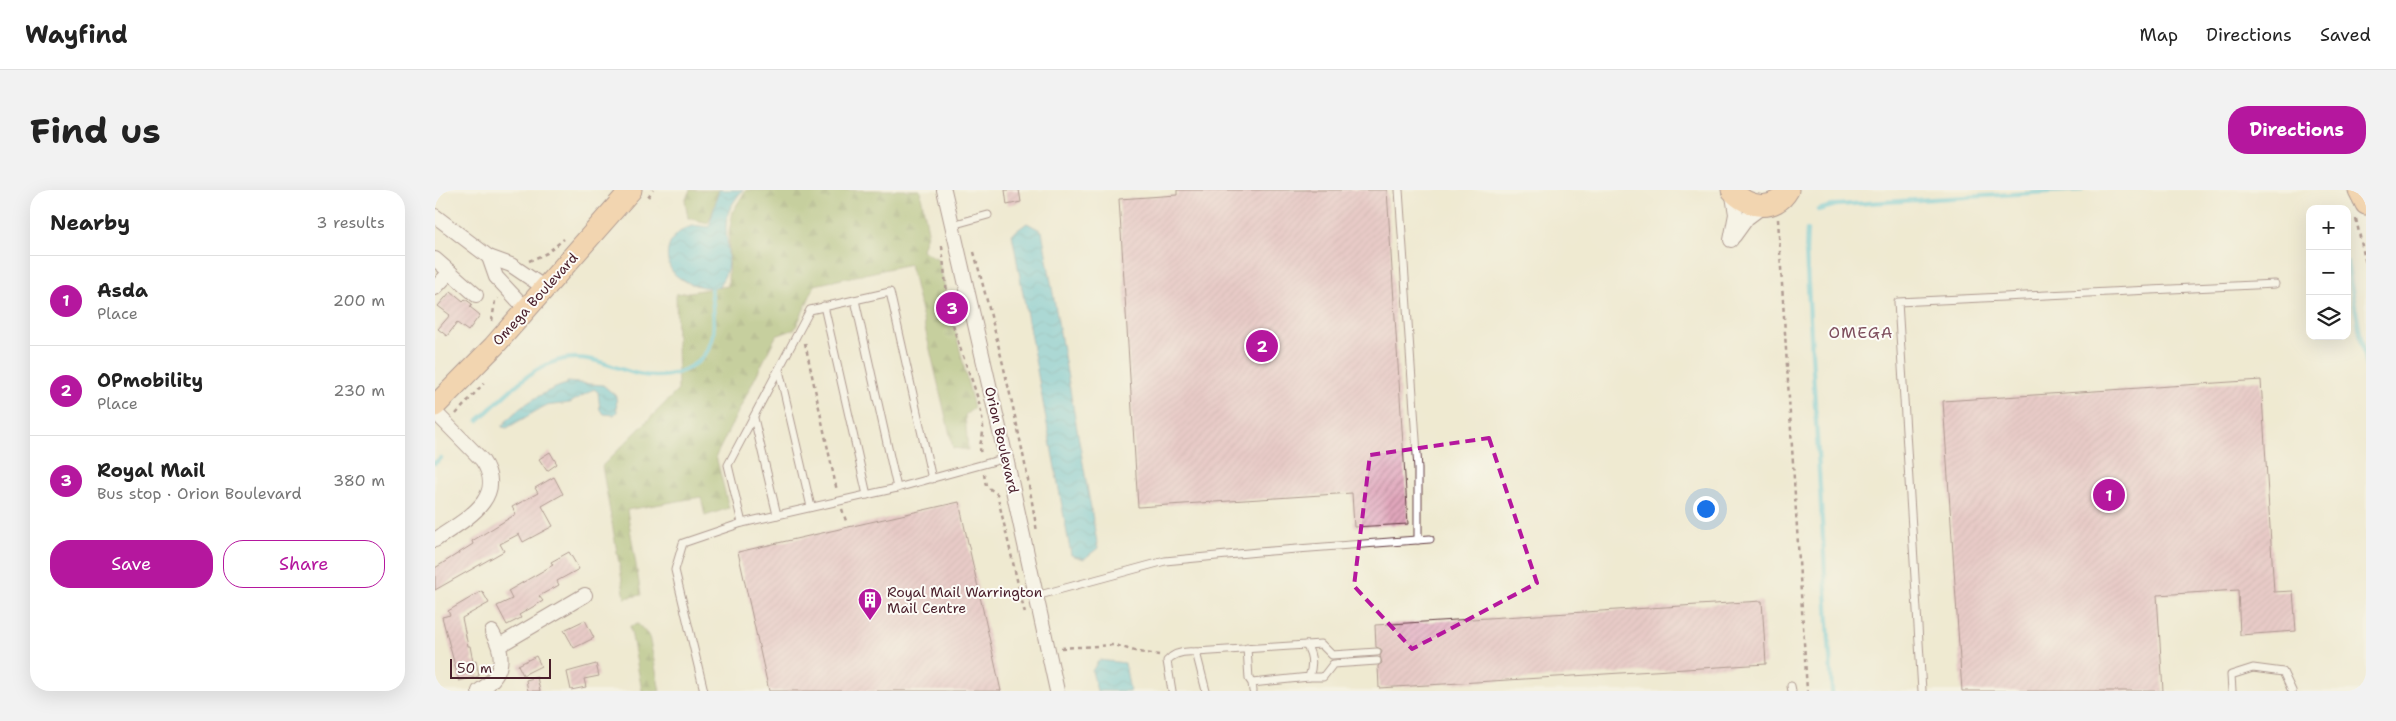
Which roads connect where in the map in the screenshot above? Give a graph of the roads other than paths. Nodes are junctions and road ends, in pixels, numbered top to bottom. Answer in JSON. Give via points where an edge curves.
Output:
{"nodes":[{"id":1,"x":631,"y":190,"type":"edge"},
{"id":2,"x":945,"y":190,"type":"edge"},
{"id":3,"x":1399,"y":190,"type":"edge"},
{"id":4,"x":1732,"y":190,"type":"edge"},
{"id":5,"x":1788,"y":190,"type":"edge"},
{"id":6,"x":2359,"y":190,"type":"edge"},
{"id":7,"x":2360,"y":208,"type":"edge"},
{"id":8,"x":1770,"y":210,"type":"junction"},
{"id":9,"x":988,"y":215,"type":"dead end"},
{"id":10,"x":435,"y":216,"type":"edge"},
{"id":11,"x":952,"y":224,"type":"junction"},
{"id":12,"x":489,"y":257,"type":"junction"},
{"id":13,"x":435,"y":259,"type":"edge"},
{"id":14,"x":450,"y":272,"type":"junction"},
{"id":15,"x":2275,"y":284,"type":"dead end"},
{"id":16,"x":435,"y":288,"type":"edge"},
{"id":17,"x":545,"y":288,"type":"junction"},
{"id":18,"x":476,"y":295,"type":"dead end"},
{"id":19,"x":855,"y":300,"type":"junction"},
{"id":20,"x":824,"y":306,"type":"junction"},
{"id":21,"x":526,"y":309,"type":"junction"},
{"id":22,"x":779,"y":370,"type":"junction"},
{"id":23,"x":435,"y":406,"type":"edge"},
{"id":24,"x":435,"y":412,"type":"edge"},
{"id":25,"x":754,"y":418,"type":"junction"},
{"id":26,"x":1007,"y":458,"type":"junction"},
{"id":27,"x":932,"y":479,"type":"junction"},
{"id":28,"x":897,"y":488,"type":"junction"},
{"id":29,"x":867,"y":495,"type":"junction"},
{"id":30,"x":811,"y":508,"type":"junction"},
{"id":31,"x":777,"y":515,"type":"junction"},
{"id":32,"x":742,"y":523,"type":"junction"},
{"id":33,"x":1430,"y":539,"type":"dead end"},
{"id":34,"x":435,"y":540,"type":"edge"},
{"id":35,"x":1418,"y":540,"type":"junction"},
{"id":36,"x":585,"y":595,"type":"dead end"},
{"id":37,"x":1035,"y":596,"type":"junction"},
{"id":38,"x":492,"y":632,"type":"dead end"},
{"id":39,"x":500,"y":645,"type":"junction"},
{"id":40,"x":1306,"y":645,"type":"junction"},
{"id":41,"x":1247,"y":648,"type":"junction"},
{"id":42,"x":1196,"y":652,"type":"junction"},
{"id":43,"x":1377,"y":652,"type":"dead end"},
{"id":44,"x":1377,"y":661,"type":"dead end"},
{"id":45,"x":1309,"y":677,"type":"junction"},
{"id":46,"x":1252,"y":682,"type":"junction"},
{"id":47,"x":479,"y":691,"type":"edge"},
{"id":48,"x":704,"y":691,"type":"edge"},
{"id":49,"x":1057,"y":691,"type":"edge"},
{"id":50,"x":1172,"y":691,"type":"edge"},
{"id":51,"x":1206,"y":691,"type":"edge"},
{"id":52,"x":1253,"y":691,"type":"edge"},
{"id":53,"x":1922,"y":691,"type":"edge"},
{"id":54,"x":2232,"y":691,"type":"edge"},
{"id":55,"x":2292,"y":691,"type":"edge"}],
"edges":[{"from":1,"to":17,"type":"main road","name":"Omega Boulevard"},
{"from":2,"to":11,"type":"street","name":"Orion Boulevard"},
{"from":3,"to":35,"type":"lane","via":[[1418,469]]},
{"from":4,"to":8,"type":"main road","via":[[1747,203]]},
{"from":4,"to":8,"type":"street","via":[[1735,214],[1731,240],[1747,218]]},
{"from":5,"to":8,"type":"main road"},
{"from":6,"to":7,"type":"main road"},
{"from":9,"to":11,"type":"lane"},
{"from":10,"to":12,"type":"street"},
{"from":11,"to":26,"type":"street","name":"Orion Boulevard"},
{"from":12,"to":17,"type":"street","via":[[511,265]]},
{"from":12,"to":21,"type":"street","via":[[496,277]]},
{"from":13,"to":14,"type":"street"},
{"from":14,"to":16,"type":"street"},
{"from":14,"to":18,"type":"street"},
{"from":15,"to":53,"type":"lane","via":[[1898,302]]},
{"from":17,"to":21,"type":"main road","name":"Omega Boulevard"},
{"from":19,"to":20,"type":"lane"},
{"from":19,"to":27,"type":"lane","via":[[891,292]]},
{"from":19,"to":28,"type":"lane"},
{"from":20,"to":22,"type":"lane","via":[[809,310]]},
{"from":20,"to":29,"type":"lane"},
{"from":21,"to":23,"type":"main road","name":"Omega Boulevard"},
{"from":22,"to":25,"type":"lane"},
{"from":22,"to":30,"type":"lane"},
{"from":24,"to":34,"type":"street","via":[[482,460],[490,481],[482,504]]},
{"from":25,"to":31,"type":"lane"},
{"from":25,"to":32,"type":"lane","via":[[728,465]]},
{"from":26,"to":27,"type":"lane"},
{"from":26,"to":37,"type":"street","name":"Orion Boulevard"},
{"from":27,"to":28,"type":"lane"},
{"from":28,"to":29,"type":"lane"},
{"from":29,"to":30,"type":"lane"},
{"from":30,"to":31,"type":"lane"},
{"from":31,"to":32,"type":"lane"},
{"from":32,"to":48,"type":"lane","via":[[683,543],[675,570]]},
{"from":33,"to":35,"type":"lane"},
{"from":35,"to":37,"type":"lane","via":[[1165,561]]},
{"from":36,"to":39,"type":"street"},
{"from":37,"to":49,"type":"street","name":"Orion Boulevard"},
{"from":38,"to":39,"type":"street"},
{"from":39,"to":47,"type":"street","via":[[498,671]]},
{"from":40,"to":41,"type":"lane"},
{"from":40,"to":43,"type":"lane","via":[[1321,644],[1332,655]]},
{"from":40,"to":45,"type":"lane","via":[[1312,670]]},
{"from":41,"to":42,"type":"lane"},
{"from":41,"to":46,"type":"lane","via":[[1249,680]]},
{"from":42,"to":50,"type":"lane","via":[[1186,651],[1171,656],[1167,661]]},
{"from":42,"to":51,"type":"lane"},
{"from":44,"to":45,"type":"lane","via":[[1333,664],[1323,676]]},
{"from":45,"to":46,"type":"lane"},
{"from":46,"to":52,"type":"lane"},
{"from":54,"to":55,"type":"lane","via":[[2231,676],[2253,668],[2283,672]]}]}
